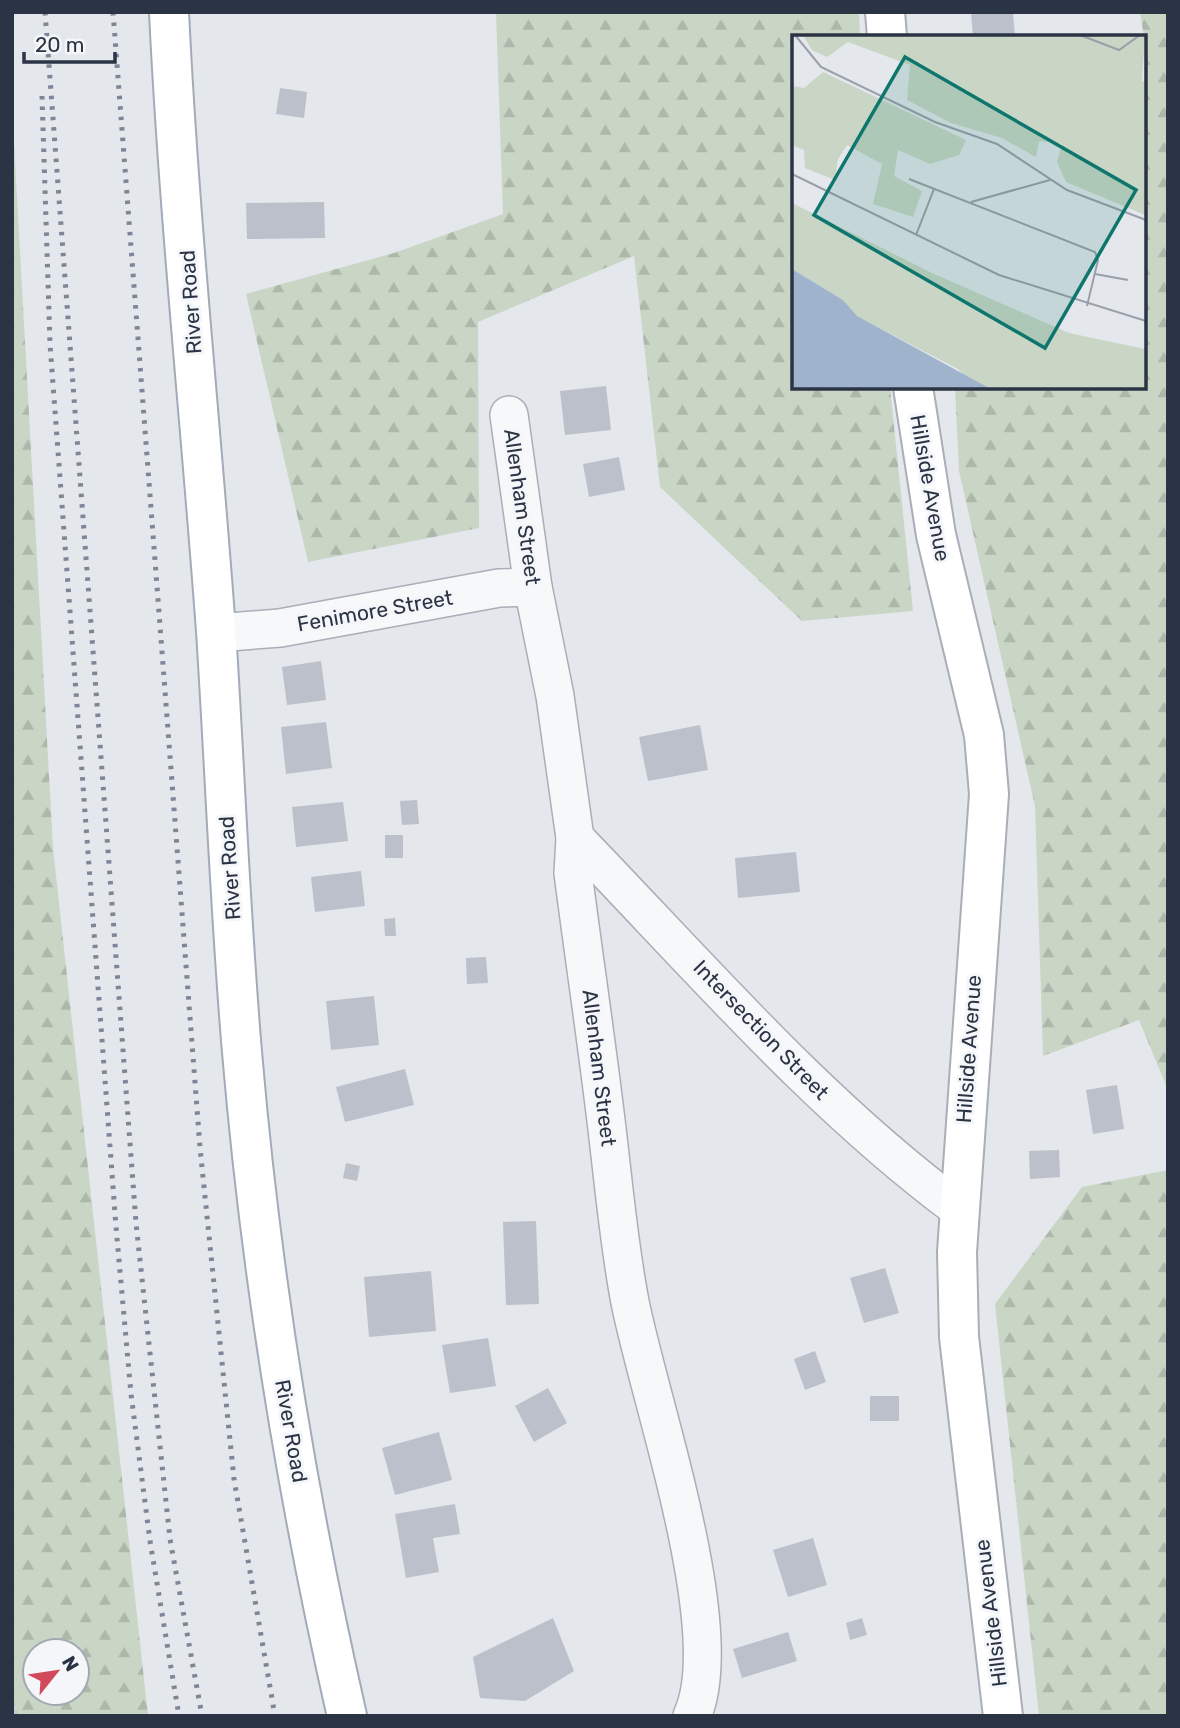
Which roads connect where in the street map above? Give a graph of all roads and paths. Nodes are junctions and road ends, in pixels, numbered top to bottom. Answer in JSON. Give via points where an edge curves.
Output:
{"nodes":[{"id":1,"x":169,"y":12,"type":"edge"},
{"id":2,"x":885,"y":12,"type":"edge"},
{"id":3,"x":887,"y":35,"type":"edge"},
{"id":4,"x":914,"y":388,"type":"edge"},
{"id":5,"x":509,"y":415,"type":"dead end"},
{"id":6,"x":533,"y":587,"type":"junction"},
{"id":7,"x":216,"y":633,"type":"junction"},
{"id":8,"x":575,"y":838,"type":"junction"},
{"id":9,"x":12,"y":1151,"type":"edge"},
{"id":10,"x":959,"y":1209,"type":"junction"},
{"id":11,"x":12,"y":1268,"type":"edge"},
{"id":12,"x":12,"y":1701,"type":"edge"},
{"id":13,"x":16,"y":1716,"type":"edge"},
{"id":14,"x":347,"y":1716,"type":"edge"},
{"id":15,"x":692,"y":1716,"type":"edge"},
{"id":16,"x":1003,"y":1716,"type":"edge"}],
"edges":[{"from":1,"to":7,"type":"main road","name":"River Road"},
{"from":2,"to":3,"type":"main road"},
{"from":4,"to":10,"type":"main road","name":"Hillside Avenue","via":[[936,535],[984,735],[989,793]]},
{"from":5,"to":6,"type":"street","name":"Allenham Street"},
{"from":6,"to":7,"type":"street","name":"Fenimore Street","via":[[499,588],[280,628]]},
{"from":6,"to":8,"type":"street","name":"Allenham Street","via":[[555,696]]},
{"from":7,"to":14,"type":"main road","name":"River Road","via":[[242,1051],[261,1233],[291,1440]]},
{"from":8,"to":10,"type":"street","name":"Intersection Street","via":[[850,1121]]},
{"from":8,"to":15,"type":"street","name":"Allenham Street","via":[[573,873],[630,1303],[697,1588],[702,1665],[700,1698]]},
{"from":9,"to":11,"type":"path"},
{"from":10,"to":16,"type":"main road","name":"Hillside Avenue","via":[[959,1337]]},
{"from":12,"to":13,"type":"path"}]}
